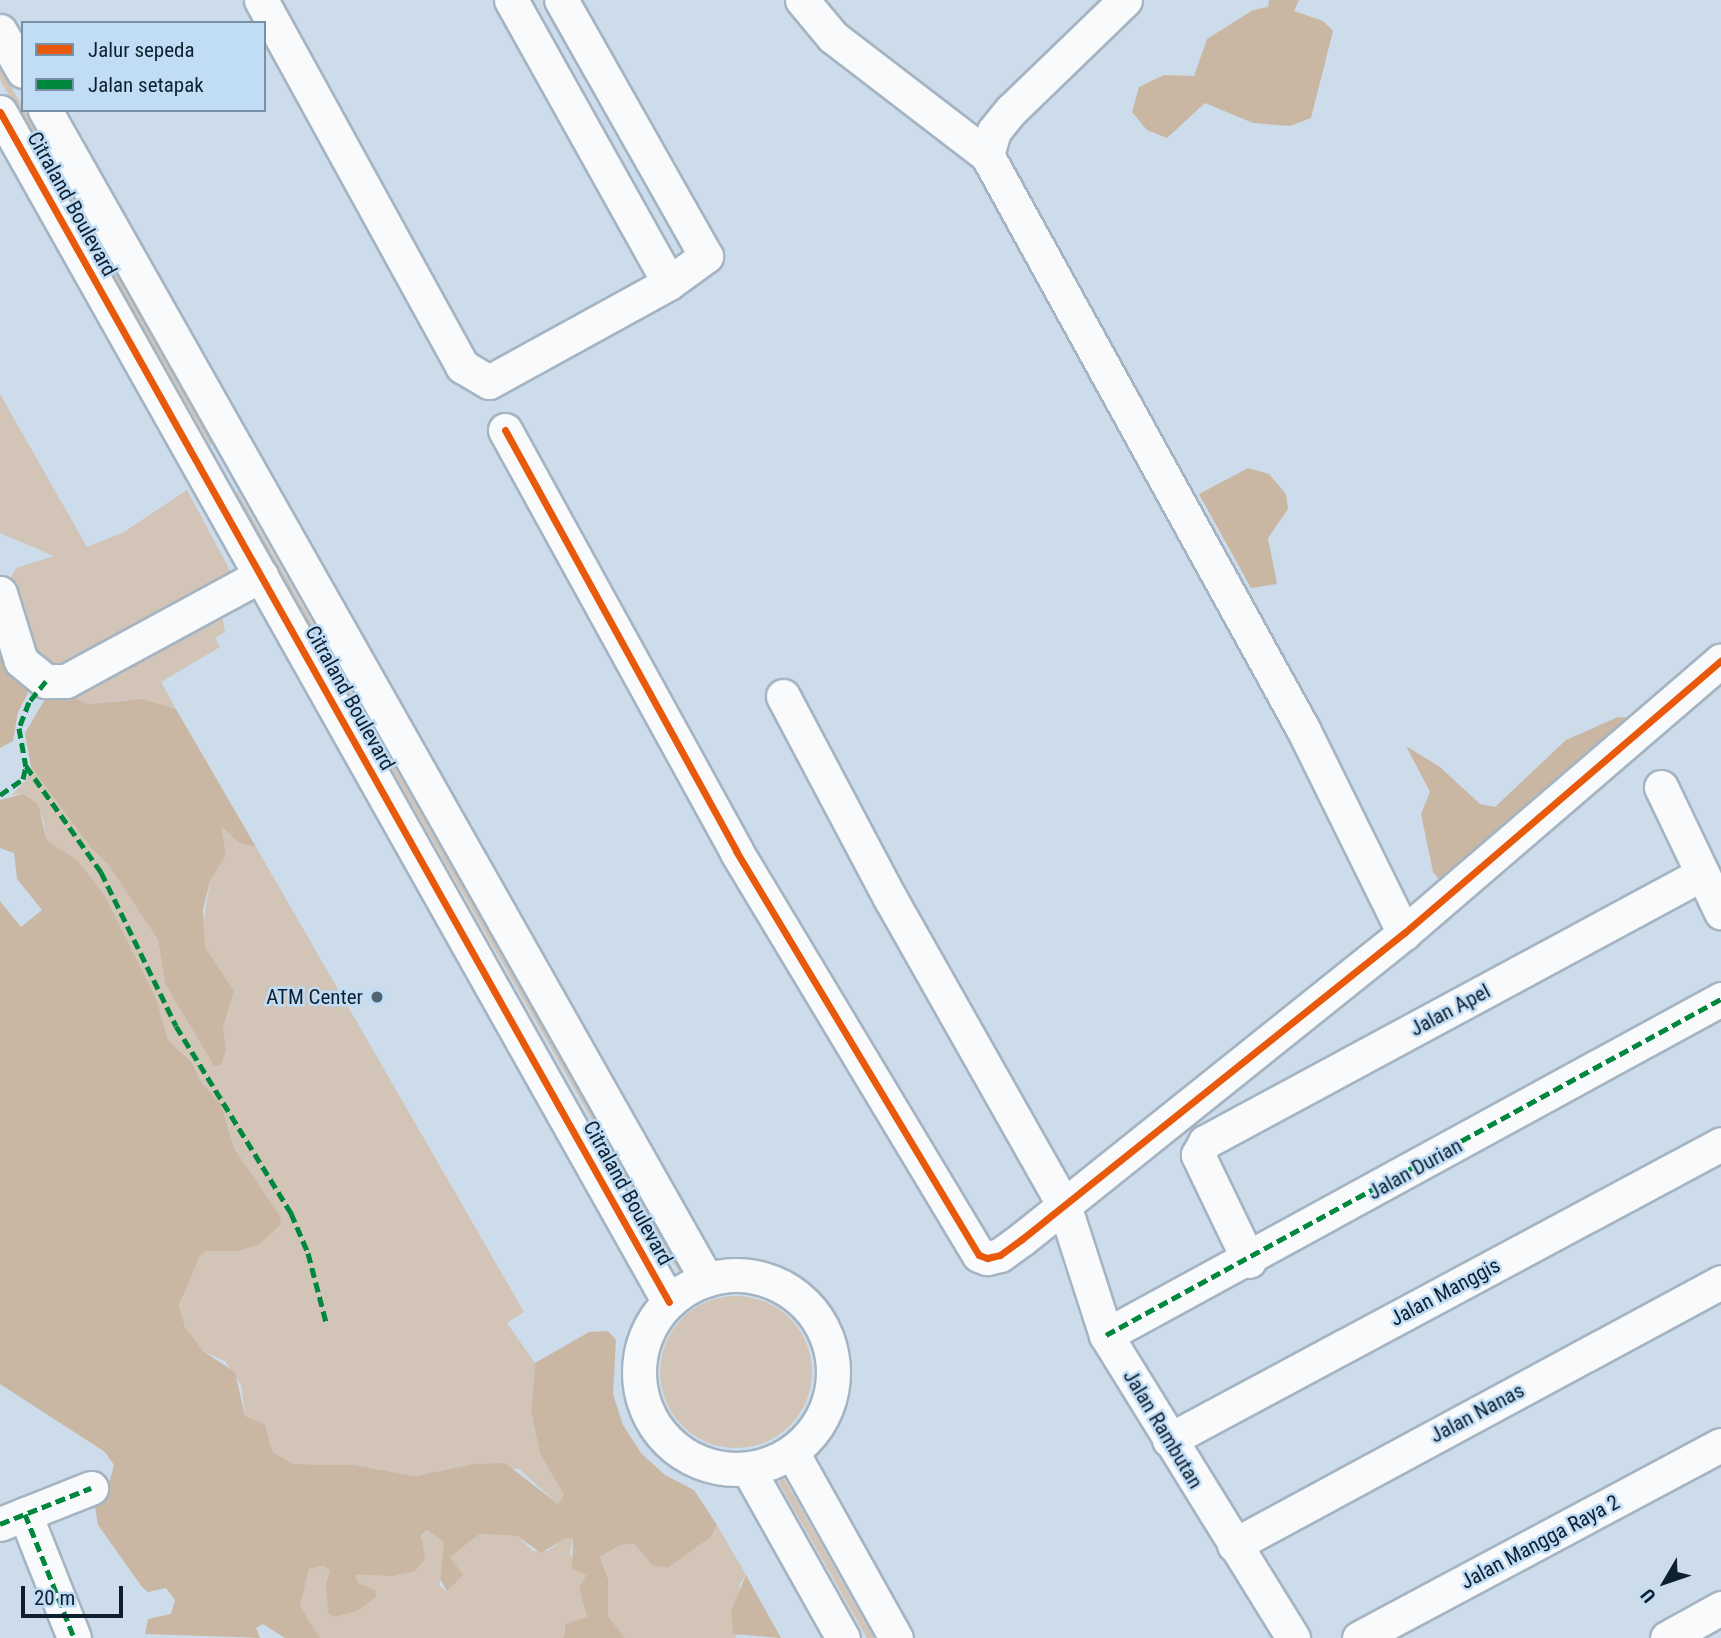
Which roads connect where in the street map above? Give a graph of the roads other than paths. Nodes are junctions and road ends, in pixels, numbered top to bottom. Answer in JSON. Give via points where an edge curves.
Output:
{"nodes":[{"id":1,"x":261,"y":0,"type":"edge"},
{"id":2,"x":511,"y":0,"type":"edge"},
{"id":3,"x":561,"y":0,"type":"edge"},
{"id":4,"x":803,"y":0,"type":"edge"},
{"id":5,"x":1125,"y":0,"type":"edge"},
{"id":6,"x":0,"y":31,"type":"edge"},
{"id":7,"x":21,"y":68,"type":"edge"},
{"id":8,"x":0,"y":112,"type":"edge"},
{"id":9,"x":46,"y":112,"type":"edge"},
{"id":10,"x":987,"y":155,"type":"junction"},
{"id":11,"x":669,"y":283,"type":"junction"},
{"id":12,"x":505,"y":430,"type":"dead end"},
{"id":13,"x":242,"y":458,"type":"junction"},
{"id":14,"x":206,"y":478,"type":"junction"},
{"id":15,"x":261,"y":575,"type":"junction"},
{"id":16,"x":0,"y":593,"type":"edge"},
{"id":17,"x":1721,"y":660,"type":"edge"},
{"id":18,"x":783,"y":696,"type":"dead end"},
{"id":19,"x":1661,"y":787,"type":"dead end"},
{"id":20,"x":1702,"y":874,"type":"junction"},
{"id":21,"x":1721,"y":912,"type":"edge"},
{"id":22,"x":1404,"y":933,"type":"junction"},
{"id":23,"x":1721,"y":999,"type":"edge"},
{"id":24,"x":1721,"y":1144,"type":"edge"},
{"id":25,"x":1064,"y":1205,"type":"junction"},
{"id":26,"x":1249,"y":1261,"type":"junction"},
{"id":27,"x":707,"y":1280,"type":"junction"},
{"id":28,"x":1721,"y":1282,"type":"edge"},
{"id":29,"x":669,"y":1302,"type":"junction"},
{"id":30,"x":1106,"y":1335,"type":"junction"},
{"id":31,"x":1169,"y":1440,"type":"junction"},
{"id":32,"x":1721,"y":1445,"type":"edge"},
{"id":33,"x":792,"y":1452,"type":"junction"},
{"id":34,"x":748,"y":1469,"type":"junction"},
{"id":35,"x":91,"y":1488,"type":"dead end"},
{"id":36,"x":13,"y":1519,"type":"edge"},
{"id":37,"x":1234,"y":1545,"type":"junction"},
{"id":38,"x":1721,"y":1608,"type":"edge"},
{"id":39,"x":74,"y":1638,"type":"edge"},
{"id":40,"x":843,"y":1638,"type":"edge"},
{"id":41,"x":896,"y":1638,"type":"edge"},
{"id":42,"x":1293,"y":1638,"type":"edge"},
{"id":43,"x":1359,"y":1638,"type":"edge"},
{"id":44,"x":1667,"y":1638,"type":"edge"}],
"edges":[{"from":1,"to":11,"type":"street","via":[[463,366],[478,379],[489,382],[503,375]]},
{"from":2,"to":11,"type":"street"},
{"from":3,"to":11,"type":"street","via":[[706,256]]},
{"from":4,"to":10,"type":"street","via":[[832,37]]},
{"from":5,"to":10,"type":"street","via":[[1011,110],[994,131]]},
{"from":6,"to":7,"type":"street"},
{"from":8,"to":14,"type":"street","name":"Citraland Boulevard"},
{"from":9,"to":13,"type":"street","name":"Citraland Boulevard"},
{"from":10,"to":22,"type":"street","via":[[1303,729]]},
{"from":12,"to":25,"type":"street","via":[[736,851],[979,1255],[1000,1255]]},
{"from":13,"to":14,"type":"street"},
{"from":13,"to":27,"type":"street","name":"Citraland Boulevard"},
{"from":14,"to":15,"type":"street","name":"Citraland Boulevard"},
{"from":15,"to":16,"type":"street","via":[[66,681],[46,681],[21,661]]},
{"from":15,"to":29,"type":"street","name":"Citraland Boulevard"},
{"from":17,"to":22,"type":"street"},
{"from":18,"to":25,"type":"street","name":"Jalan Rambutan","via":[[890,898]]},
{"from":19,"to":20,"type":"street"},
{"from":20,"to":21,"type":"street"},
{"from":20,"to":26,"type":"street","name":"Jalan Apel","via":[[1199,1148],[1198,1155]]},
{"from":22,"to":25,"type":"street"},
{"from":23,"to":26,"type":"street","name":"Jalan Durian"},
{"from":24,"to":31,"type":"street","name":"Jalan Manggis"},
{"from":25,"to":30,"type":"street","name":"Jalan Rambutan"},
{"from":26,"to":30,"type":"street","name":"Jalan Durian"},
{"from":27,"to":29,"type":"street","name":"Citraland Boulevard"},
{"from":27,"to":33,"type":"street","name":"Citraland Boulevard","via":[[744,1275],[769,1281],[810,1310],[824,1331],[832,1356],[828,1406],[817,1428]]},
{"from":28,"to":37,"type":"street","name":"Jalan Nanas"},
{"from":29,"to":34,"type":"street","name":"Citraland Boulevard","via":[[645,1339],[639,1364],[649,1413],[681,1452],[704,1464]]},
{"from":30,"to":31,"type":"street","name":"Jalan Rambutan"},
{"from":31,"to":37,"type":"street","name":"Jalan Rambutan"},
{"from":32,"to":43,"type":"street","name":"Jalan Mangga Raya 2"},
{"from":33,"to":34,"type":"street","name":"Citraland Boulevard"},
{"from":33,"to":41,"type":"street"},
{"from":34,"to":40,"type":"street"},
{"from":35,"to":36,"type":"street"},
{"from":36,"to":39,"type":"street"},
{"from":37,"to":42,"type":"street","name":"Jalan Rambutan"},
{"from":38,"to":44,"type":"street"}]}
